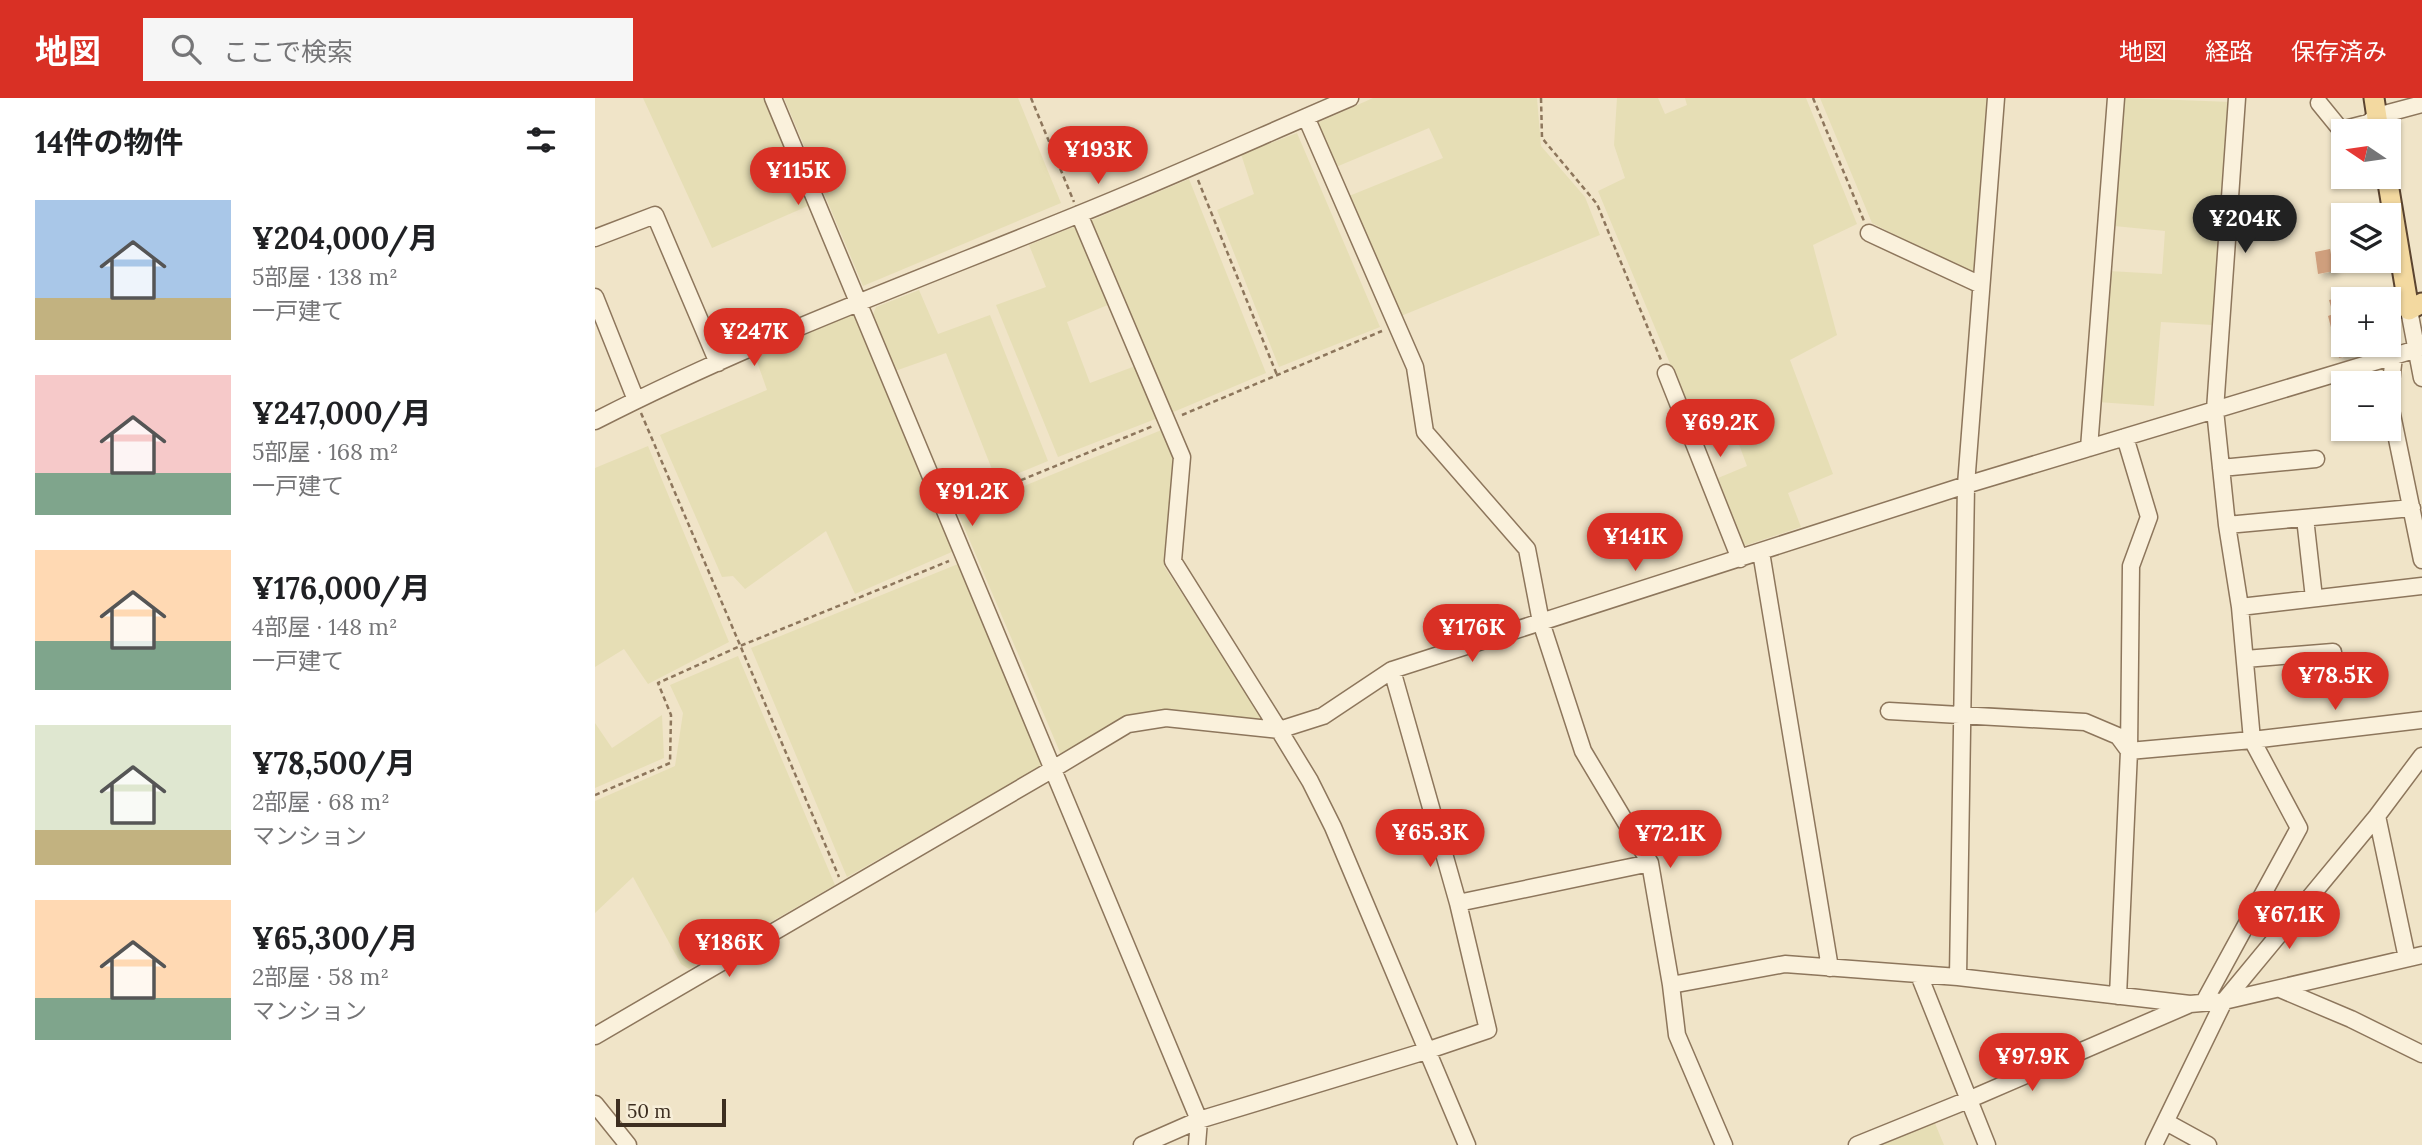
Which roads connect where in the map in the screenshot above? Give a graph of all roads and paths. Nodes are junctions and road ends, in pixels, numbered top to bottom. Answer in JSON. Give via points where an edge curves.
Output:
{"nodes":[{"id":1,"x":773,"y":98,"type":"edge"},
{"id":2,"x":1031,"y":98,"type":"edge"},
{"id":3,"x":1350,"y":98,"type":"edge"},
{"id":4,"x":1541,"y":98,"type":"edge"},
{"id":5,"x":1813,"y":98,"type":"edge"},
{"id":6,"x":1996,"y":98,"type":"edge"},
{"id":7,"x":2116,"y":98,"type":"edge"},
{"id":8,"x":2237,"y":98,"type":"edge"},
{"id":9,"x":2319,"y":103,"type":"dead end"},
{"id":10,"x":2422,"y":104,"type":"edge"},
{"id":11,"x":2377,"y":115,"type":"edge"},
{"id":12,"x":1306,"y":117,"type":"junction"},
{"id":13,"x":1193,"y":166,"type":"junction"},
{"id":14,"x":2390,"y":189,"type":"edge"},
{"id":15,"x":1079,"y":214,"type":"junction"},
{"id":16,"x":1869,"y":233,"type":"joint"},
{"id":17,"x":595,"y":238,"type":"edge"},
{"id":18,"x":1982,"y":285,"type":"junction"},
{"id":19,"x":595,"y":297,"type":"edge"},
{"id":20,"x":858,"y":301,"type":"junction"},
{"id":21,"x":2416,"y":307,"type":"edge"},
{"id":22,"x":2417,"y":349,"type":"junction"},
{"id":23,"x":2401,"y":354,"type":"edge"},
{"id":24,"x":2391,"y":357,"type":"edge"},
{"id":25,"x":2394,"y":357,"type":"edge"},
{"id":26,"x":718,"y":363,"type":"junction"},
{"id":27,"x":1666,"y":373,"type":"joint"},
{"id":28,"x":1277,"y":375,"type":"dead end"},
{"id":29,"x":2422,"y":378,"type":"edge"},
{"id":30,"x":636,"y":400,"type":"junction"},
{"id":31,"x":2215,"y":410,"type":"junction"},
{"id":32,"x":595,"y":421,"type":"edge"},
{"id":33,"x":2126,"y":437,"type":"junction"},
{"id":34,"x":2089,"y":448,"type":"junction"},
{"id":35,"x":2316,"y":459,"type":"dead end"},
{"id":36,"x":2221,"y":468,"type":"junction"},
{"id":37,"x":1966,"y":485,"type":"junction"},
{"id":38,"x":2412,"y":508,"type":"junction"},
{"id":39,"x":2305,"y":518,"type":"junction"},
{"id":40,"x":2227,"y":525,"type":"junction"},
{"id":41,"x":1761,"y":552,"type":"junction"},
{"id":42,"x":964,"y":555,"type":"junction"},
{"id":43,"x":1740,"y":559,"type":"junction"},
{"id":44,"x":2422,"y":560,"type":"edge"},
{"id":45,"x":2422,"y":586,"type":"edge"},
{"id":46,"x":2313,"y":598,"type":"junction"},
{"id":47,"x":2240,"y":607,"type":"junction"},
{"id":48,"x":1541,"y":622,"type":"junction"},
{"id":49,"x":740,"y":646,"type":"junction"},
{"id":50,"x":2333,"y":652,"type":"dead end"},
{"id":51,"x":2245,"y":659,"type":"junction"},
{"id":52,"x":1392,"y":670,"type":"junction"},
{"id":53,"x":1889,"y":711,"type":"dead end"},
{"id":54,"x":1962,"y":715,"type":"junction"},
{"id":55,"x":2422,"y":720,"type":"edge"},
{"id":56,"x":1279,"y":730,"type":"junction"},
{"id":57,"x":2252,"y":740,"type":"junction"},
{"id":58,"x":2129,"y":751,"type":"junction"},
{"id":59,"x":2422,"y":756,"type":"edge"},
{"id":60,"x":1053,"y":769,"type":"junction"},
{"id":61,"x":595,"y":795,"type":"edge"},
{"id":62,"x":2377,"y":816,"type":"junction"},
{"id":63,"x":1650,"y":863,"type":"junction"},
{"id":64,"x":844,"y":890,"type":"junction"},
{"id":65,"x":1458,"y":902,"type":"junction"},
{"id":66,"x":2415,"y":957,"type":"edge"},
{"id":67,"x":1830,"y":968,"type":"junction"},
{"id":68,"x":1919,"y":975,"type":"junction"},
{"id":69,"x":1958,"y":977,"type":"junction"},
{"id":70,"x":1671,"y":985,"type":"junction"},
{"id":71,"x":2280,"y":989,"type":"junction"},
{"id":72,"x":2118,"y":996,"type":"junction"},
{"id":73,"x":2224,"y":1001,"type":"junction"},
{"id":74,"x":2197,"y":1003,"type":"junction"},
{"id":75,"x":595,"y":1036,"type":"edge"},
{"id":76,"x":1426,"y":1051,"type":"junction"},
{"id":77,"x":2422,"y":1054,"type":"edge"},
{"id":78,"x":1968,"y":1100,"type":"junction"},
{"id":79,"x":595,"y":1104,"type":"edge"},
{"id":80,"x":1199,"y":1120,"type":"junction"},
{"id":81,"x":2166,"y":1122,"type":"junction"},
{"id":82,"x":628,"y":1145,"type":"edge"},
{"id":83,"x":1142,"y":1145,"type":"edge"},
{"id":84,"x":1196,"y":1145,"type":"edge"},
{"id":85,"x":1467,"y":1145,"type":"edge"},
{"id":86,"x":1724,"y":1145,"type":"edge"},
{"id":87,"x":1857,"y":1145,"type":"edge"},
{"id":88,"x":1987,"y":1145,"type":"edge"},
{"id":89,"x":2154,"y":1145,"type":"edge"},
{"id":90,"x":2208,"y":1145,"type":"edge"}],
"edges":[{"from":1,"to":20,"type":"street"},
{"from":2,"to":15,"type":"path"},
{"from":3,"to":12,"type":"street"},
{"from":4,"to":27,"type":"path","via":[[1542,138],[1597,204]]},
{"from":5,"to":16,"type":"path"},
{"from":6,"to":18,"type":"street"},
{"from":7,"to":34,"type":"street"},
{"from":8,"to":31,"type":"street"},
{"from":9,"to":11,"type":"street","via":[[2341,130],[2368,123]]},
{"from":10,"to":11,"type":"street"},
{"from":12,"to":13,"type":"street"},
{"from":12,"to":48,"type":"street","via":[[1415,367],[1425,432],[1527,549]]},
{"from":13,"to":15,"type":"street"},
{"from":13,"to":28,"type":"path"},
{"from":14,"to":21,"type":"main road"},
{"from":15,"to":20,"type":"street"},
{"from":15,"to":56,"type":"street","via":[[1182,457],[1173,561]]},
{"from":16,"to":18,"type":"street"},
{"from":17,"to":26,"type":"street","via":[[655,215]]},
{"from":18,"to":37,"type":"street"},
{"from":19,"to":30,"type":"street"},
{"from":20,"to":26,"type":"street"},
{"from":20,"to":42,"type":"street"},
{"from":21,"to":22,"type":"street"},
{"from":22,"to":23,"type":"street"},
{"from":22,"to":29,"type":"street"},
{"from":24,"to":31,"type":"street"},
{"from":25,"to":38,"type":"street","via":[[2389,400]]},
{"from":26,"to":30,"type":"street"},
{"from":27,"to":43,"type":"street"},
{"from":30,"to":32,"type":"street"},
{"from":30,"to":49,"type":"path"},
{"from":31,"to":33,"type":"street"},
{"from":31,"to":36,"type":"street"},
{"from":33,"to":34,"type":"street"},
{"from":33,"to":58,"type":"street","via":[[2149,517],[2131,566]]},
{"from":34,"to":37,"type":"street"},
{"from":35,"to":36,"type":"street"},
{"from":36,"to":40,"type":"street"},
{"from":37,"to":41,"type":"street"},
{"from":37,"to":54,"type":"street"},
{"from":38,"to":39,"type":"street"},
{"from":38,"to":44,"type":"street"},
{"from":39,"to":40,"type":"street"},
{"from":39,"to":46,"type":"street"},
{"from":40,"to":47,"type":"street"},
{"from":41,"to":43,"type":"street"},
{"from":41,"to":67,"type":"street"},
{"from":42,"to":49,"type":"path"},
{"from":42,"to":60,"type":"street"},
{"from":43,"to":48,"type":"street"},
{"from":45,"to":46,"type":"street"},
{"from":46,"to":47,"type":"street"},
{"from":47,"to":51,"type":"street"},
{"from":48,"to":52,"type":"street"},
{"from":48,"to":63,"type":"street","via":[[1583,751]]},
{"from":49,"to":61,"type":"path","via":[[658,683],[671,715],[670,763]]},
{"from":49,"to":64,"type":"path"},
{"from":50,"to":51,"type":"street"},
{"from":51,"to":57,"type":"street"},
{"from":52,"to":56,"type":"street","via":[[1323,716]]},
{"from":52,"to":65,"type":"street"},
{"from":53,"to":54,"type":"street"},
{"from":54,"to":58,"type":"street","via":[[2085,723],[2117,736]]},
{"from":54,"to":69,"type":"street"},
{"from":55,"to":57,"type":"street"},
{"from":56,"to":60,"type":"street","via":[[1166,718],[1128,724]]},
{"from":56,"to":76,"type":"street","via":[[1333,827]]},
{"from":57,"to":58,"type":"street"},
{"from":57,"to":74,"type":"street","via":[[2299,828]]},
{"from":58,"to":72,"type":"street"},
{"from":59,"to":62,"type":"street"},
{"from":60,"to":64,"type":"street"},
{"from":60,"to":80,"type":"street"},
{"from":62,"to":66,"type":"street"},
{"from":62,"to":73,"type":"street"},
{"from":63,"to":65,"type":"street"},
{"from":63,"to":70,"type":"street"},
{"from":64,"to":75,"type":"street"},
{"from":65,"to":76,"type":"street","via":[[1487,1030]]},
{"from":66,"to":71,"type":"street"},
{"from":67,"to":68,"type":"street"},
{"from":67,"to":70,"type":"street","via":[[1785,964]]},
{"from":68,"to":69,"type":"street"},
{"from":68,"to":78,"type":"street"},
{"from":69,"to":72,"type":"street"},
{"from":70,"to":86,"type":"street","via":[[1677,1035]]},
{"from":71,"to":73,"type":"street"},
{"from":71,"to":77,"type":"street"},
{"from":72,"to":74,"type":"street"},
{"from":73,"to":74,"type":"street"},
{"from":73,"to":81,"type":"street"},
{"from":74,"to":78,"type":"street"},
{"from":76,"to":80,"type":"street"},
{"from":76,"to":85,"type":"street"},
{"from":78,"to":87,"type":"street"},
{"from":78,"to":88,"type":"street"},
{"from":79,"to":82,"type":"street"},
{"from":80,"to":83,"type":"street"},
{"from":80,"to":84,"type":"street"},
{"from":81,"to":89,"type":"street"},
{"from":81,"to":90,"type":"street"}]}
